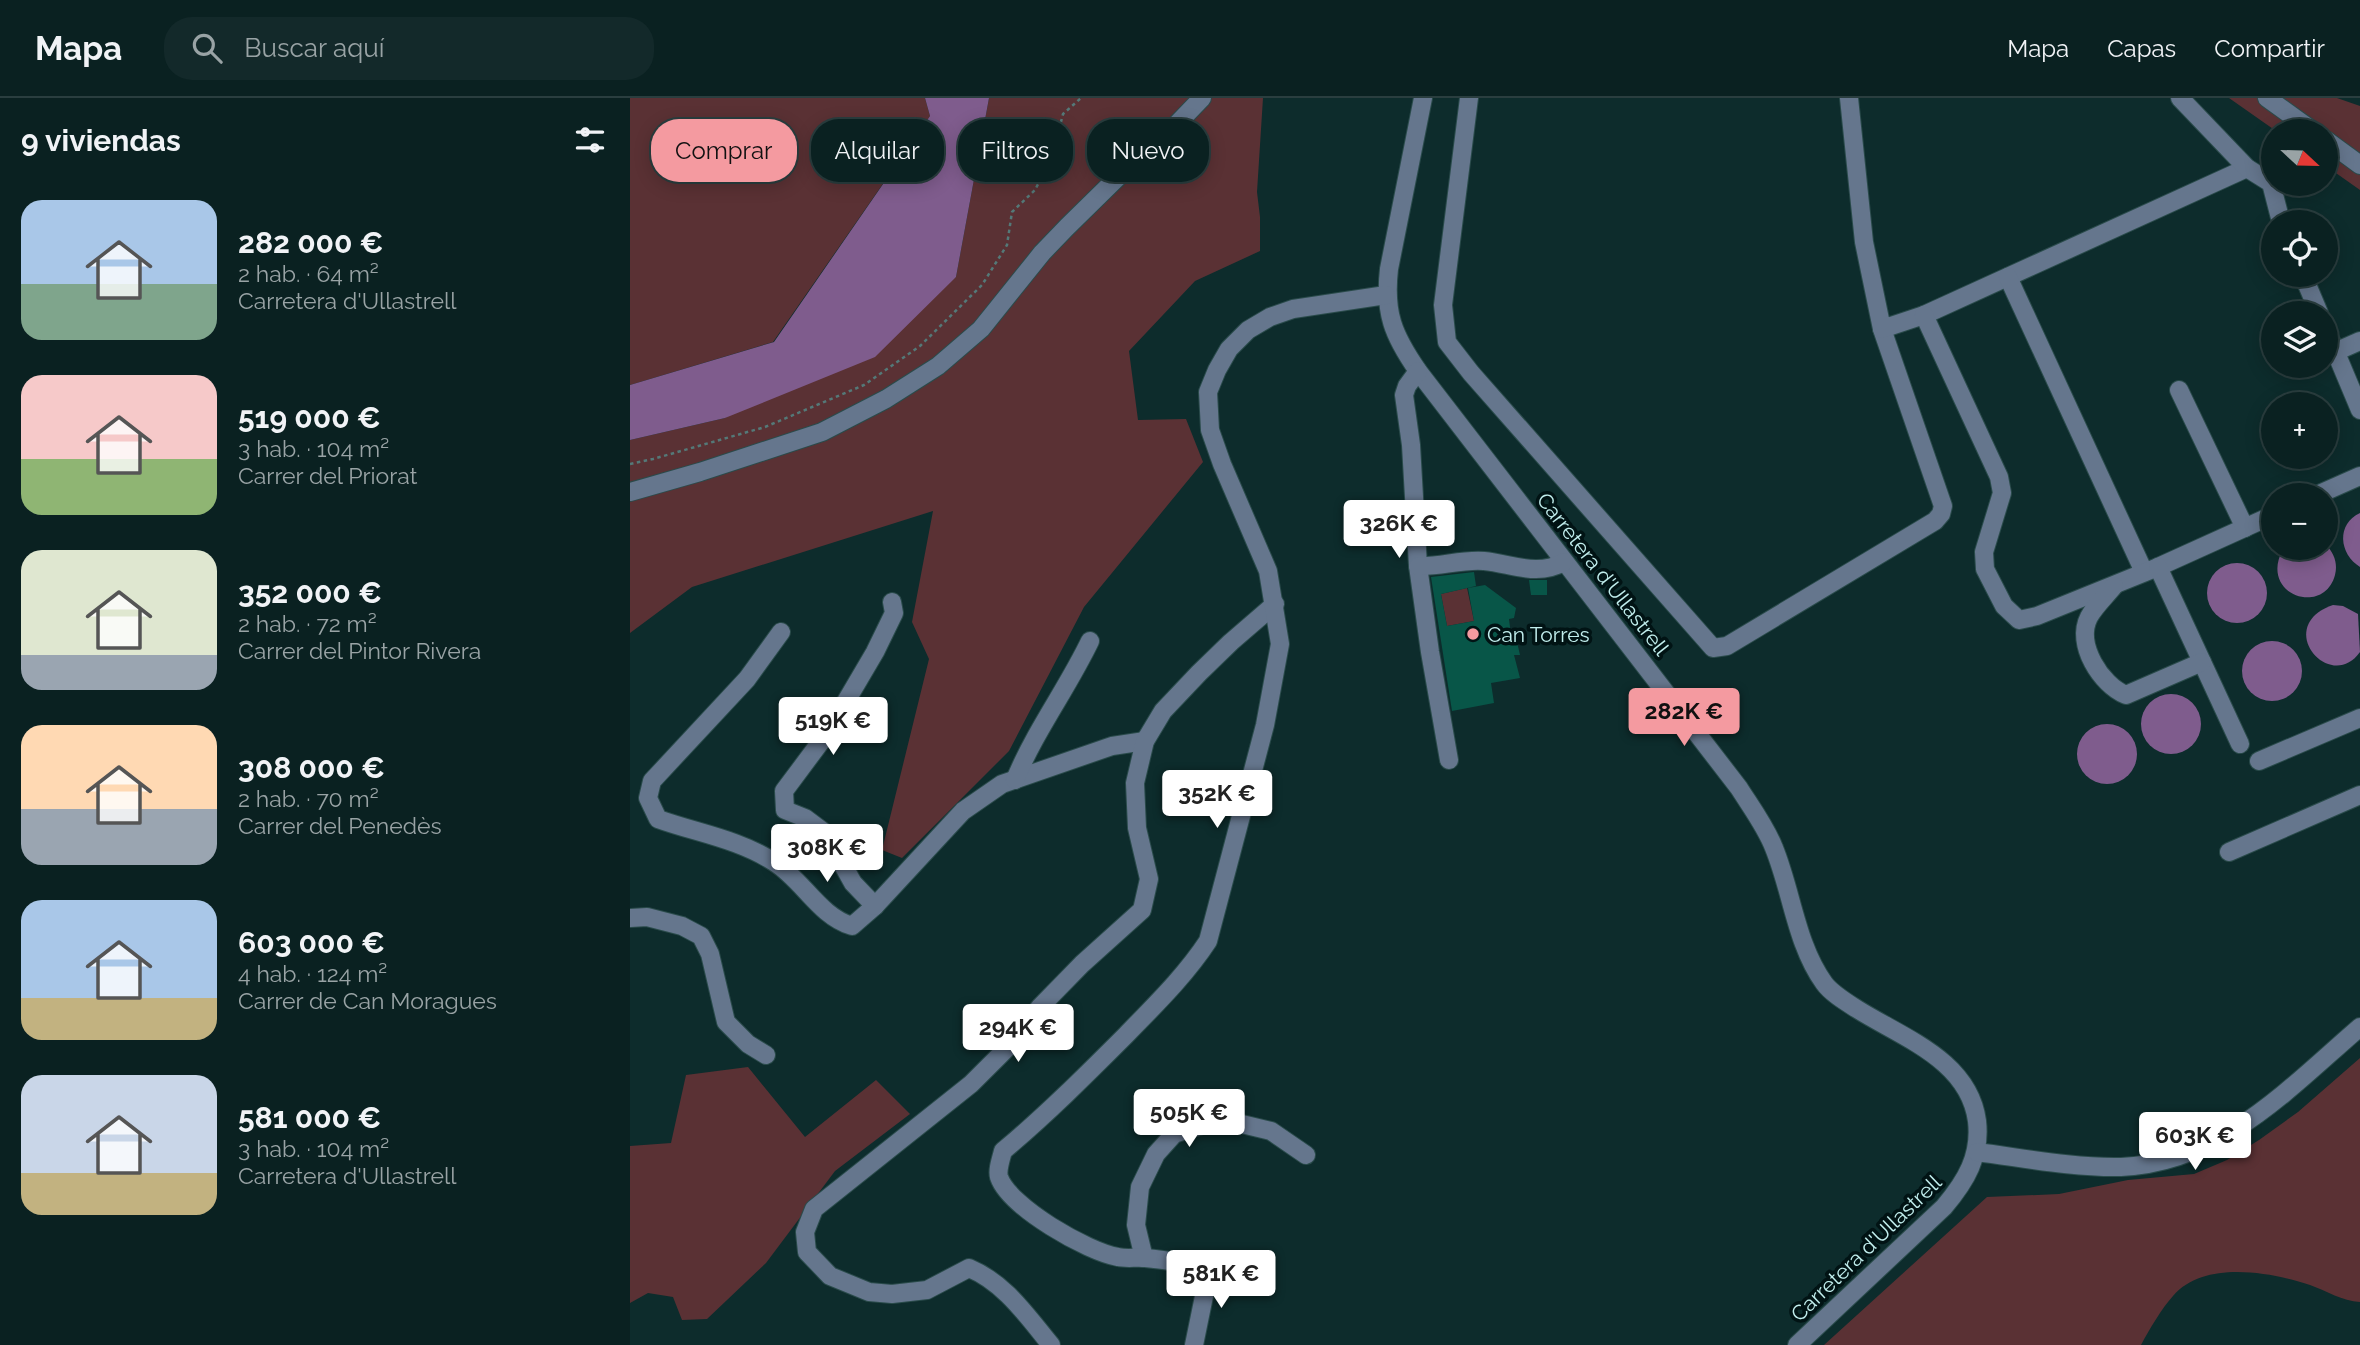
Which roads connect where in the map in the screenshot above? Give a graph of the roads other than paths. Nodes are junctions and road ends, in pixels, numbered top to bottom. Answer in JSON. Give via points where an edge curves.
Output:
{"nodes":[{"id":1,"x":1202,"y":98,"type":"edge"},
{"id":2,"x":1423,"y":98,"type":"edge"},
{"id":3,"x":1469,"y":98,"type":"edge"},
{"id":4,"x":1849,"y":98,"type":"edge"},
{"id":5,"x":2180,"y":98,"type":"edge"},
{"id":6,"x":2267,"y":98,"type":"edge"},
{"id":7,"x":2296,"y":119,"type":"edge"},
{"id":8,"x":2338,"y":149,"type":"edge"},
{"id":9,"x":2360,"y":165,"type":"edge"},
{"id":10,"x":2247,"y":168,"type":"junction"},
{"id":11,"x":2261,"y":176,"type":"edge"},
{"id":12,"x":2008,"y":277,"type":"junction"},
{"id":13,"x":1386,"y":295,"type":"junction"},
{"id":14,"x":1924,"y":315,"type":"junction"},
{"id":15,"x":1882,"y":329,"type":"junction"},
{"id":16,"x":2360,"y":341,"type":"edge"},
{"id":17,"x":2338,"y":351,"type":"edge"},
{"id":18,"x":2338,"y":359,"type":"edge"},
{"id":19,"x":1418,"y":371,"type":"junction"},
{"id":20,"x":2179,"y":390,"type":"dead end"},
{"id":21,"x":2360,"y":410,"type":"edge"},
{"id":22,"x":2360,"y":476,"type":"edge"},
{"id":23,"x":2338,"y":486,"type":"edge"},
{"id":24,"x":630,"y":492,"type":"edge"},
{"id":25,"x":2261,"y":521,"type":"edge"},
{"id":26,"x":2245,"y":528,"type":"junction"},
{"id":27,"x":1564,"y":562,"type":"junction"},
{"id":28,"x":1418,"y":566,"type":"junction"},
{"id":29,"x":2151,"y":570,"type":"junction"},
{"id":30,"x":2116,"y":583,"type":"junction"},
{"id":31,"x":892,"y":602,"type":"dead end"},
{"id":32,"x":1275,"y":604,"type":"junction"},
{"id":33,"x":781,"y":632,"type":"dead end"},
{"id":34,"x":1090,"y":641,"type":"dead end"},
{"id":35,"x":2202,"y":662,"type":"junction"},
{"id":36,"x":2360,"y":718,"type":"edge"},
{"id":37,"x":1145,"y":741,"type":"junction"},
{"id":38,"x":2240,"y":744,"type":"dead end"},
{"id":39,"x":1449,"y":760,"type":"dead end"},
{"id":40,"x":2259,"y":761,"type":"dead end"},
{"id":41,"x":1015,"y":780,"type":"junction"},
{"id":42,"x":2360,"y":795,"type":"edge"},
{"id":43,"x":2229,"y":852,"type":"dead end"},
{"id":44,"x":875,"y":906,"type":"junction"},
{"id":45,"x":630,"y":918,"type":"edge"},
{"id":46,"x":2360,"y":1027,"type":"edge"},
{"id":47,"x":766,"y":1055,"type":"dead end"},
{"id":48,"x":1977,"y":1152,"type":"junction"},
{"id":49,"x":1306,"y":1154,"type":"dead end"},
{"id":50,"x":1144,"y":1258,"type":"junction"},
{"id":51,"x":1051,"y":1345,"type":"edge"},
{"id":52,"x":1194,"y":1345,"type":"edge"},
{"id":53,"x":1797,"y":1345,"type":"edge"}],
"edges":[{"from":1,"to":24,"type":"street","via":[[1067,227],[981,329],[938,366],[822,432]]},
{"from":2,"to":13,"type":"street","name":"Carretera d'Ullastrell"},
{"from":3,"to":15,"type":"street","via":[[1443,304],[1447,342],[1713,648],[1727,646],[1941,514],[1943,506]]},
{"from":4,"to":15,"type":"street","via":[[1864,242]]},
{"from":5,"to":10,"type":"street"},
{"from":6,"to":7,"type":"street"},
{"from":8,"to":9,"type":"street"},
{"from":10,"to":11,"type":"street"},
{"from":10,"to":12,"type":"street"},
{"from":12,"to":14,"type":"street"},
{"from":12,"to":29,"type":"street"},
{"from":13,"to":19,"type":"street","name":"Carretera d'Ullastrell","via":[[1399,343]]},
{"from":13,"to":32,"type":"street","via":[[1293,309],[1270,317],[1229,349],[1208,392],[1210,430],[1268,571]]},
{"from":14,"to":15,"type":"street"},
{"from":14,"to":30,"type":"street","via":[[1999,477],[2002,493],[1984,552],[1985,569],[2004,606],[2019,620]]},
{"from":16,"to":17,"type":"street"},
{"from":18,"to":21,"type":"street"},
{"from":19,"to":27,"type":"street","name":"Carretera d'Ullastrell"},
{"from":19,"to":28,"type":"street","via":[[1404,395]]},
{"from":20,"to":26,"type":"street"},
{"from":22,"to":23,"type":"street"},
{"from":25,"to":26,"type":"street"},
{"from":26,"to":29,"type":"street"},
{"from":27,"to":28,"type":"street","via":[[1536,570],[1484,561]]},
{"from":27,"to":48,"type":"street","name":"Carretera d'Ullastrell","via":[[1757,815],[1774,846],[1804,945],[1826,986],[1931,1052],[1964,1083],[1976,1112]]},
{"from":28,"to":39,"type":"street"},
{"from":29,"to":30,"type":"street"},
{"from":29,"to":35,"type":"street"},
{"from":30,"to":35,"type":"street","via":[[2089,617],[2084,635],[2093,663],[2113,690],[2126,695]]},
{"from":31,"to":44,"type":"street","via":[[894,612],[854,688],[784,791],[785,810],[825,833],[853,883]]},
{"from":32,"to":37,"type":"street","via":[[1199,673],[1163,711]]},
{"from":32,"to":50,"type":"street","via":[[1280,644],[1265,725],[1208,941],[1193,964],[1128,1033],[1003,1151],[1000,1164],[999,1177],[1009,1193],[1076,1243],[1118,1257]]},
{"from":33,"to":44,"type":"street","via":[[747,679],[652,781],[648,798],[658,819],[745,845],[777,864],[838,922],[852,926]]},
{"from":34,"to":41,"type":"street"},
{"from":35,"to":38,"type":"street"},
{"from":36,"to":40,"type":"street"},
{"from":37,"to":41,"type":"street","via":[[1112,746]]},
{"from":37,"to":51,"type":"street","via":[[1135,783],[1137,828],[1149,879],[1142,910],[1040,1006],[1012,1043],[971,1084],[814,1209],[805,1232],[807,1252],[830,1276],[869,1292],[927,1290],[969,1268],[983,1274],[1015,1300]]},
{"from":41,"to":44,"type":"street","via":[[963,811]]},
{"from":42,"to":43,"type":"street"},
{"from":45,"to":47,"type":"street","via":[[647,917],[701,936],[710,954],[726,1022]]},
{"from":46,"to":48,"type":"street","via":[[2253,1118],[2194,1152],[2121,1167]]},
{"from":48,"to":53,"type":"street","name":"Carretera d'Ullastrell","via":[[1961,1188],[1944,1207]]},
{"from":49,"to":50,"type":"street","via":[[1271,1131],[1221,1119],[1174,1134],[1156,1154],[1140,1187],[1136,1224]]},
{"from":50,"to":52,"type":"street","via":[[1210,1267]]}]}
